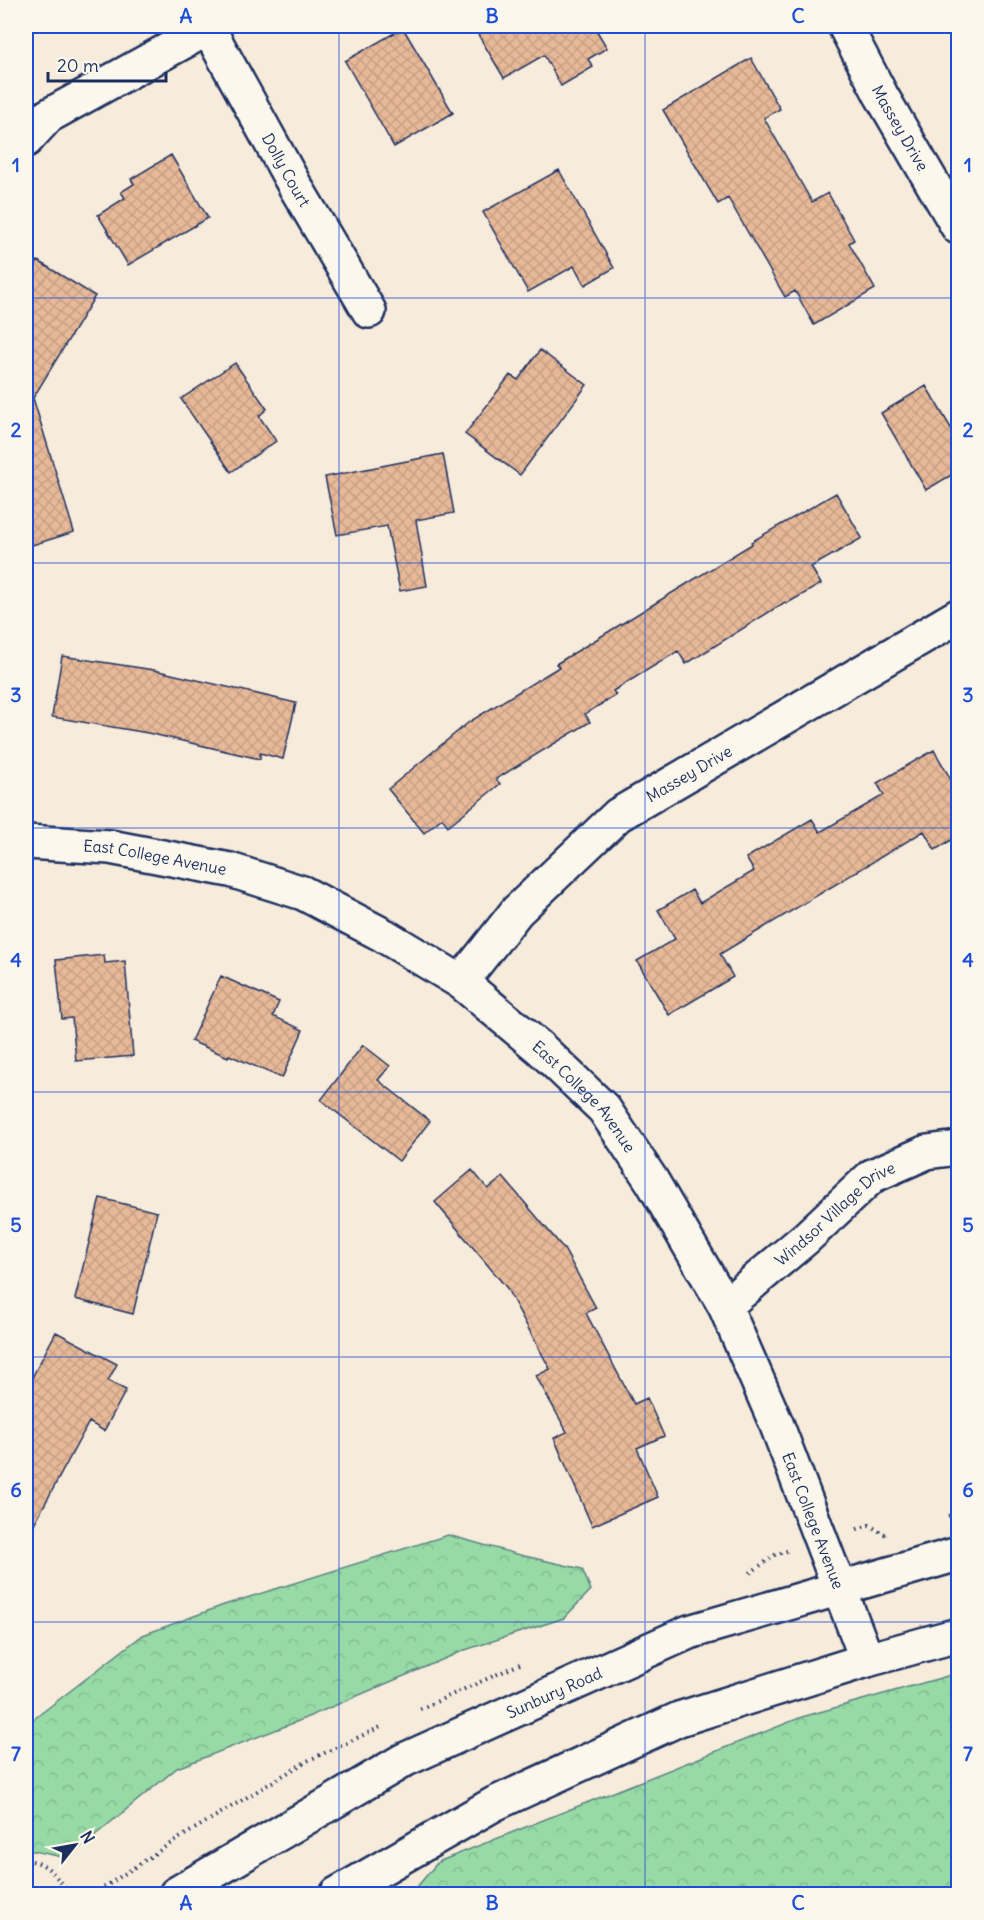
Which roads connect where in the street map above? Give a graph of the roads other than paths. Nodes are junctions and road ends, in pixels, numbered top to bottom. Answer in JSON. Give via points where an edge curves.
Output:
{"nodes":[{"id":1,"x":845,"y":26,"type":"edge"},
{"id":2,"x":210,"y":27,"type":"edge"},
{"id":3,"x":26,"y":140,"type":"edge"},
{"id":4,"x":958,"y":227,"type":"edge"},
{"id":5,"x":369,"y":311,"type":"dead end"},
{"id":6,"x":958,"y":616,"type":"edge"},
{"id":7,"x":26,"y":842,"type":"edge"},
{"id":8,"x":461,"y":982,"type":"junction"},
{"id":9,"x":958,"y":1148,"type":"edge"},
{"id":10,"x":725,"y":1306,"type":"junction"},
{"id":11,"x":958,"y":1554,"type":"edge"},
{"id":12,"x":838,"y":1588,"type":"junction"},
{"id":13,"x":958,"y":1635,"type":"edge"},
{"id":14,"x":867,"y":1659,"type":"junction"},
{"id":15,"x":176,"y":1894,"type":"edge"},
{"id":16,"x":337,"y":1894,"type":"edge"}],
"edges":[{"from":1,"to":4,"type":"street","name":"Massey Drive"},
{"from":2,"to":3,"type":"street","via":[[48,116]]},
{"from":2,"to":5,"type":"street","name":"Dolly Court"},
{"from":6,"to":8,"type":"street","name":"Massey Drive","via":[[618,815],[517,911]]},
{"from":7,"to":8,"type":"street","name":"East College Avenue","via":[[110,847],[230,870],[303,893]]},
{"from":8,"to":10,"type":"street","name":"East College Avenue","via":[[541,1049],[604,1109],[652,1180]]},
{"from":9,"to":10,"type":"street","name":"Windsor Village Drive","via":[[927,1152],[873,1176]]},
{"from":10,"to":12,"type":"street","name":"East College Avenue","via":[[776,1423]]},
{"from":11,"to":12,"type":"street","name":"Sunbury Road"},
{"from":12,"to":14,"type":"street","name":"East College Avenue"},
{"from":12,"to":15,"type":"street","name":"Sunbury Road","via":[[689,1632],[404,1760]]},
{"from":13,"to":14,"type":"street"},
{"from":14,"to":16,"type":"street","via":[[679,1719],[494,1804]]}]}
